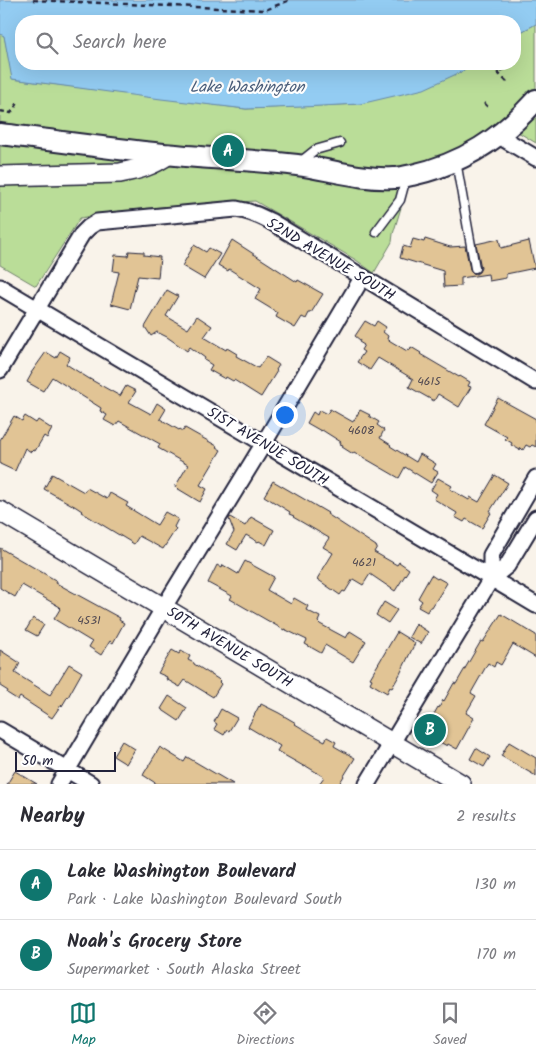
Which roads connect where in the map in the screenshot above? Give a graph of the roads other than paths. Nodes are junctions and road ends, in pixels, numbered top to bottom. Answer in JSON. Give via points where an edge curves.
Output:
{"nodes":[{"id":1,"x":536,"y":100,"type":"edge"},
{"id":2,"x":0,"y":134,"type":"edge"},
{"id":3,"x":499,"y":136,"type":"junction"},
{"id":4,"x":340,"y":143,"type":"dead end"},
{"id":5,"x":169,"y":154,"type":"junction"},
{"id":6,"x":536,"y":158,"type":"edge"},
{"id":7,"x":456,"y":161,"type":"junction"},
{"id":8,"x":296,"y":165,"type":"junction"},
{"id":9,"x":0,"y":176,"type":"edge"},
{"id":10,"x":406,"y":176,"type":"junction"},
{"id":11,"x":376,"y":232,"type":"dead end"},
{"id":12,"x":474,"y":268,"type":"dead end"},
{"id":13,"x":362,"y":278,"type":"junction"},
{"id":14,"x":0,"y":287,"type":"edge"},
{"id":15,"x":36,"y":309,"type":"junction"},
{"id":16,"x":0,"y":370,"type":"edge"},
{"id":17,"x":536,"y":382,"type":"edge"},
{"id":18,"x":264,"y":443,"type":"junction"},
{"id":19,"x":536,"y":478,"type":"edge"},
{"id":20,"x":0,"y":510,"type":"edge"},
{"id":21,"x":536,"y":518,"type":"edge"},
{"id":22,"x":491,"y":579,"type":"junction"},
{"id":23,"x":536,"y":606,"type":"edge"},
{"id":24,"x":164,"y":608,"type":"junction"},
{"id":25,"x":0,"y":730,"type":"edge"},
{"id":26,"x":391,"y":743,"type":"junction"},
{"id":27,"x":68,"y":770,"type":"junction"},
{"id":28,"x":59,"y":784,"type":"edge"},
{"id":29,"x":90,"y":784,"type":"edge"},
{"id":30,"x":367,"y":784,"type":"edge"},
{"id":31,"x":461,"y":784,"type":"edge"}],
"edges":[{"from":1,"to":3,"type":"main road"},
{"from":2,"to":5,"type":"main road"},
{"from":3,"to":6,"type":"street"},
{"from":3,"to":7,"type":"main road"},
{"from":4,"to":8,"type":"lane","via":[[315,150]]},
{"from":5,"to":8,"type":"main road"},
{"from":5,"to":9,"type":"street","via":[[148,166],[120,172]]},
{"from":7,"to":10,"type":"main road"},
{"from":7,"to":12,"type":"lane"},
{"from":8,"to":10,"type":"main road","via":[[362,177]]},
{"from":10,"to":11,"type":"lane","via":[[400,200]]},
{"from":13,"to":15,"type":"street","name":"52ND AVENUE SOUTH","via":[[258,214],[246,211],[236,209],[106,221],[97,222],[82,234]]},
{"from":13,"to":17,"type":"street","name":"52ND AVENUE SOUTH"},
{"from":13,"to":18,"type":"street"},
{"from":14,"to":15,"type":"street","name":"51ST AVENUE SOUTH"},
{"from":15,"to":16,"type":"street"},
{"from":15,"to":18,"type":"street","name":"51ST AVENUE SOUTH"},
{"from":18,"to":22,"type":"street","name":"51ST AVENUE SOUTH"},
{"from":18,"to":24,"type":"street"},
{"from":19,"to":22,"type":"street","via":[[491,555]]},
{"from":20,"to":24,"type":"street","name":"50TH AVENUE SOUTH"},
{"from":21,"to":22,"type":"street","via":[[508,566]]},
{"from":22,"to":23,"type":"street","name":"51ST AVENUE SOUTH"},
{"from":22,"to":26,"type":"street"},
{"from":24,"to":26,"type":"street","name":"50TH AVENUE SOUTH"},
{"from":24,"to":27,"type":"street"},
{"from":25,"to":27,"type":"street"},
{"from":26,"to":30,"type":"street"},
{"from":26,"to":31,"type":"street","name":"50TH AVENUE SOUTH"},
{"from":27,"to":28,"type":"street"},
{"from":27,"to":29,"type":"street"}]}
